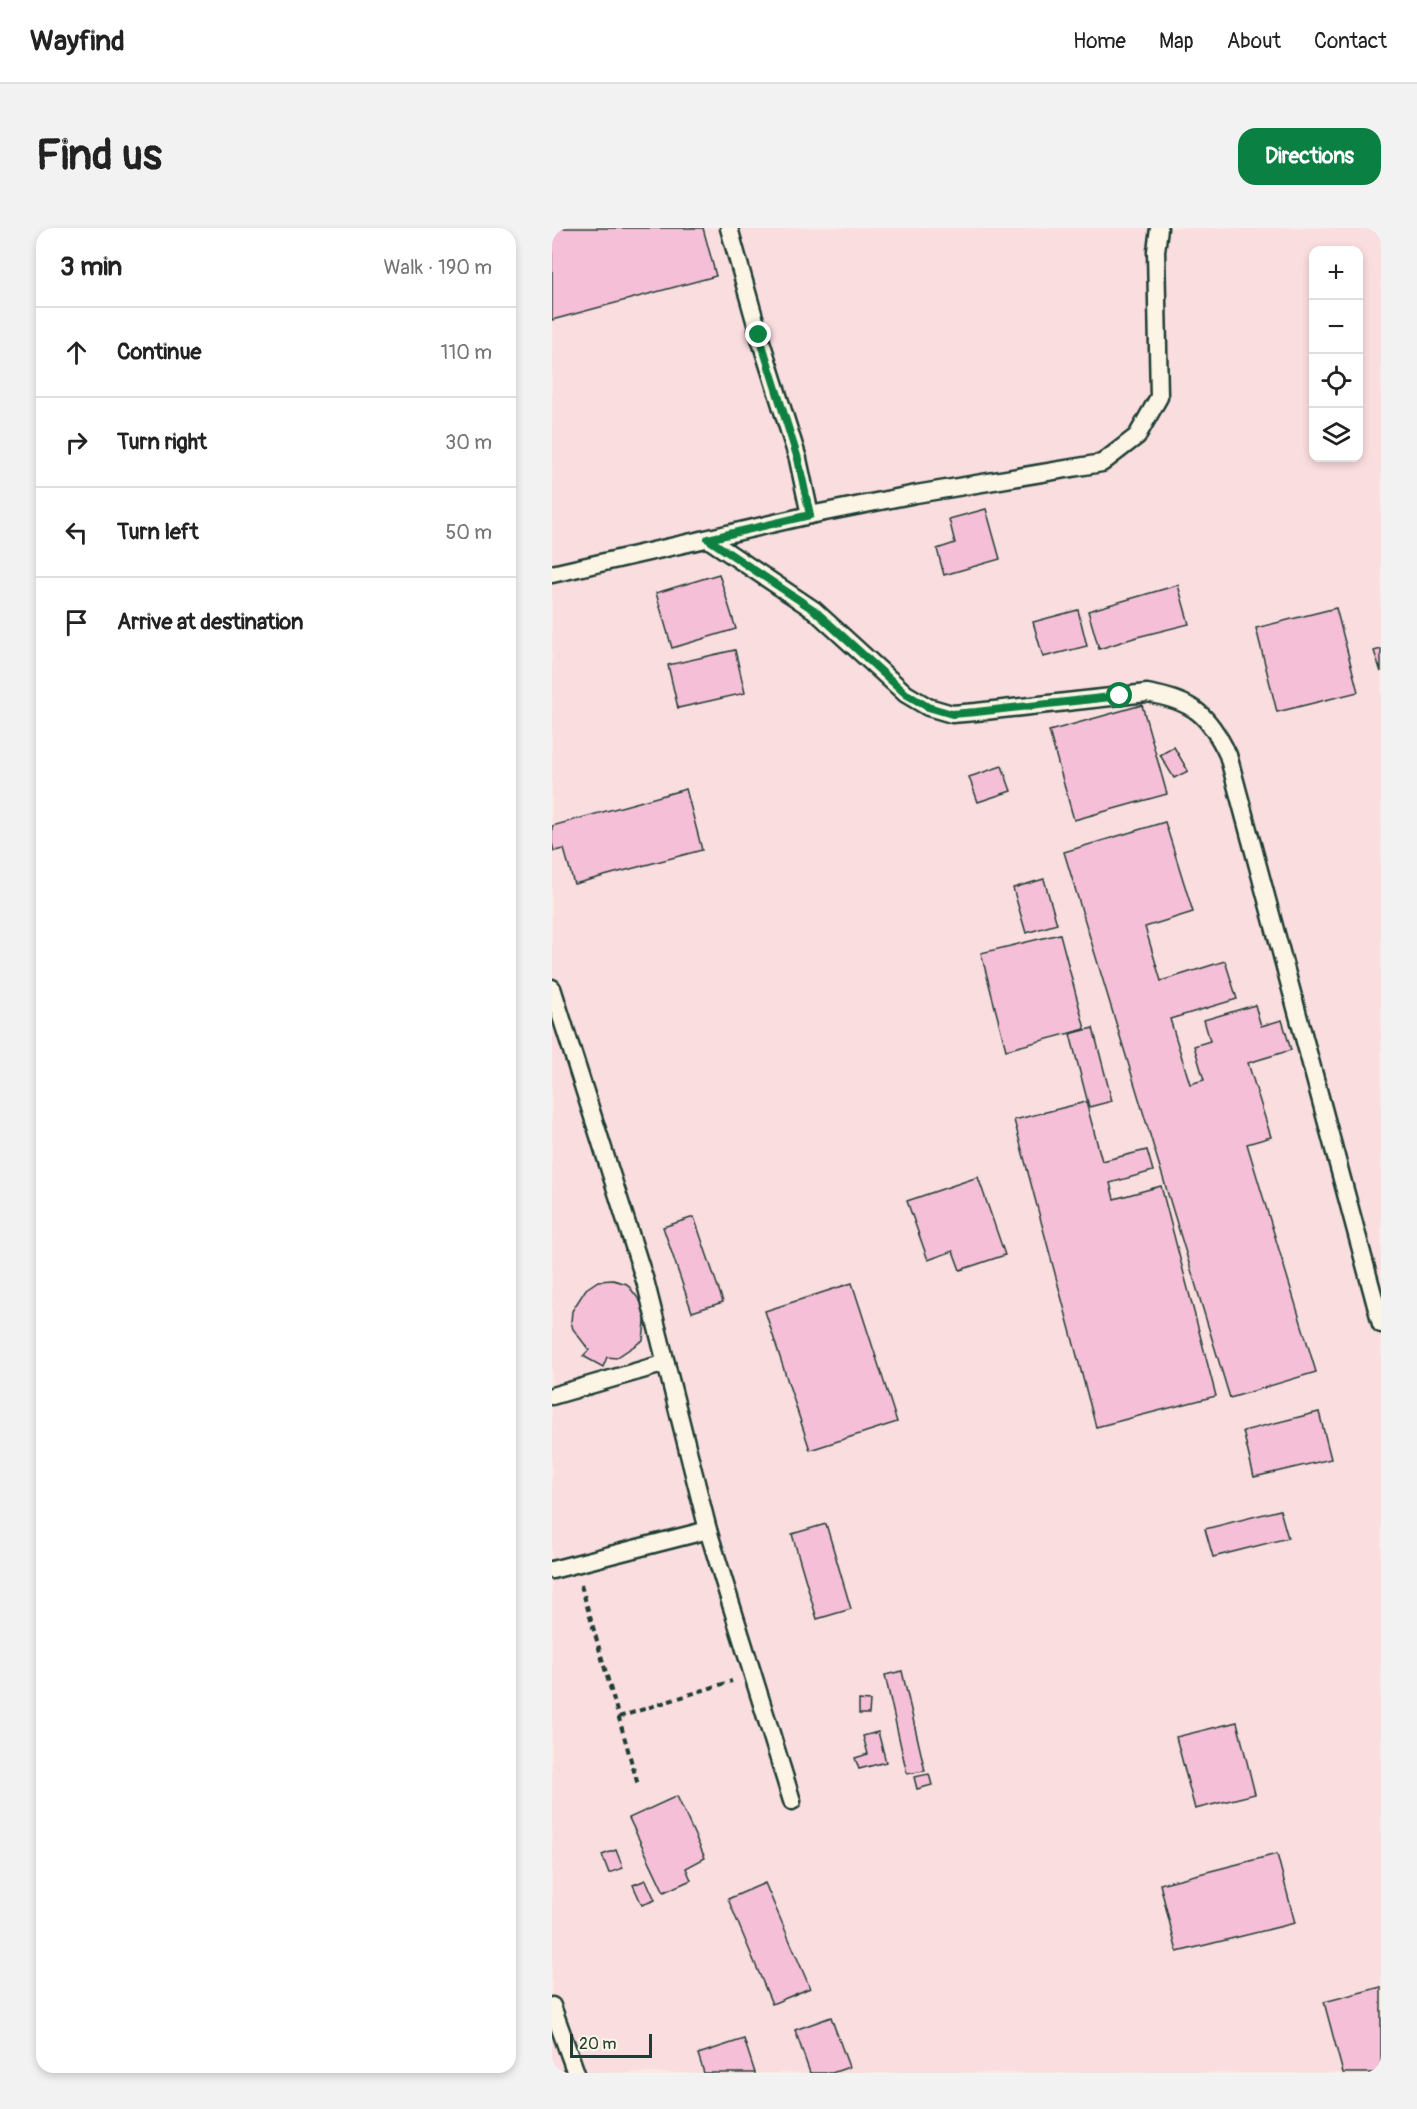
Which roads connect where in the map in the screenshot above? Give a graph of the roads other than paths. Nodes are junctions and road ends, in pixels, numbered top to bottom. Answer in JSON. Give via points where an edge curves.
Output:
{"nodes":[{"id":1,"x":729,"y":228,"type":"edge"},
{"id":2,"x":1159,"y":228,"type":"edge"},
{"id":3,"x":810,"y":515,"type":"junction"},
{"id":4,"x":708,"y":539,"type":"junction"},
{"id":5,"x":552,"y":574,"type":"edge"},
{"id":6,"x":552,"y":988,"type":"edge"},
{"id":7,"x":1381,"y":1324,"type":"edge"},
{"id":8,"x":666,"y":1363,"type":"junction"},
{"id":9,"x":552,"y":1396,"type":"edge"},
{"id":10,"x":708,"y":1530,"type":"junction"},
{"id":11,"x":552,"y":1570,"type":"edge"},
{"id":12,"x":792,"y":1801,"type":"dead end"},
{"id":13,"x":552,"y":2006,"type":"edge"},
{"id":14,"x":576,"y":2073,"type":"edge"}],
"edges":[{"from":1,"to":3,"type":"lane","via":[[798,459]]},
{"from":2,"to":3,"type":"lane","via":[[1159,397],[1137,436],[1102,463]]},
{"from":3,"to":4,"type":"lane"},
{"from":4,"to":5,"type":"lane"},
{"from":4,"to":7,"type":"lane","via":[[814,610],[906,694],[928,707],[952,714],[1147,693],[1174,698],[1189,706],[1216,730],[1228,755]]},
{"from":6,"to":8,"type":"lane"},
{"from":8,"to":9,"type":"lane"},
{"from":8,"to":10,"type":"lane"},
{"from":10,"to":11,"type":"lane"},
{"from":10,"to":12,"type":"lane"},
{"from":13,"to":14,"type":"lane"}]}
